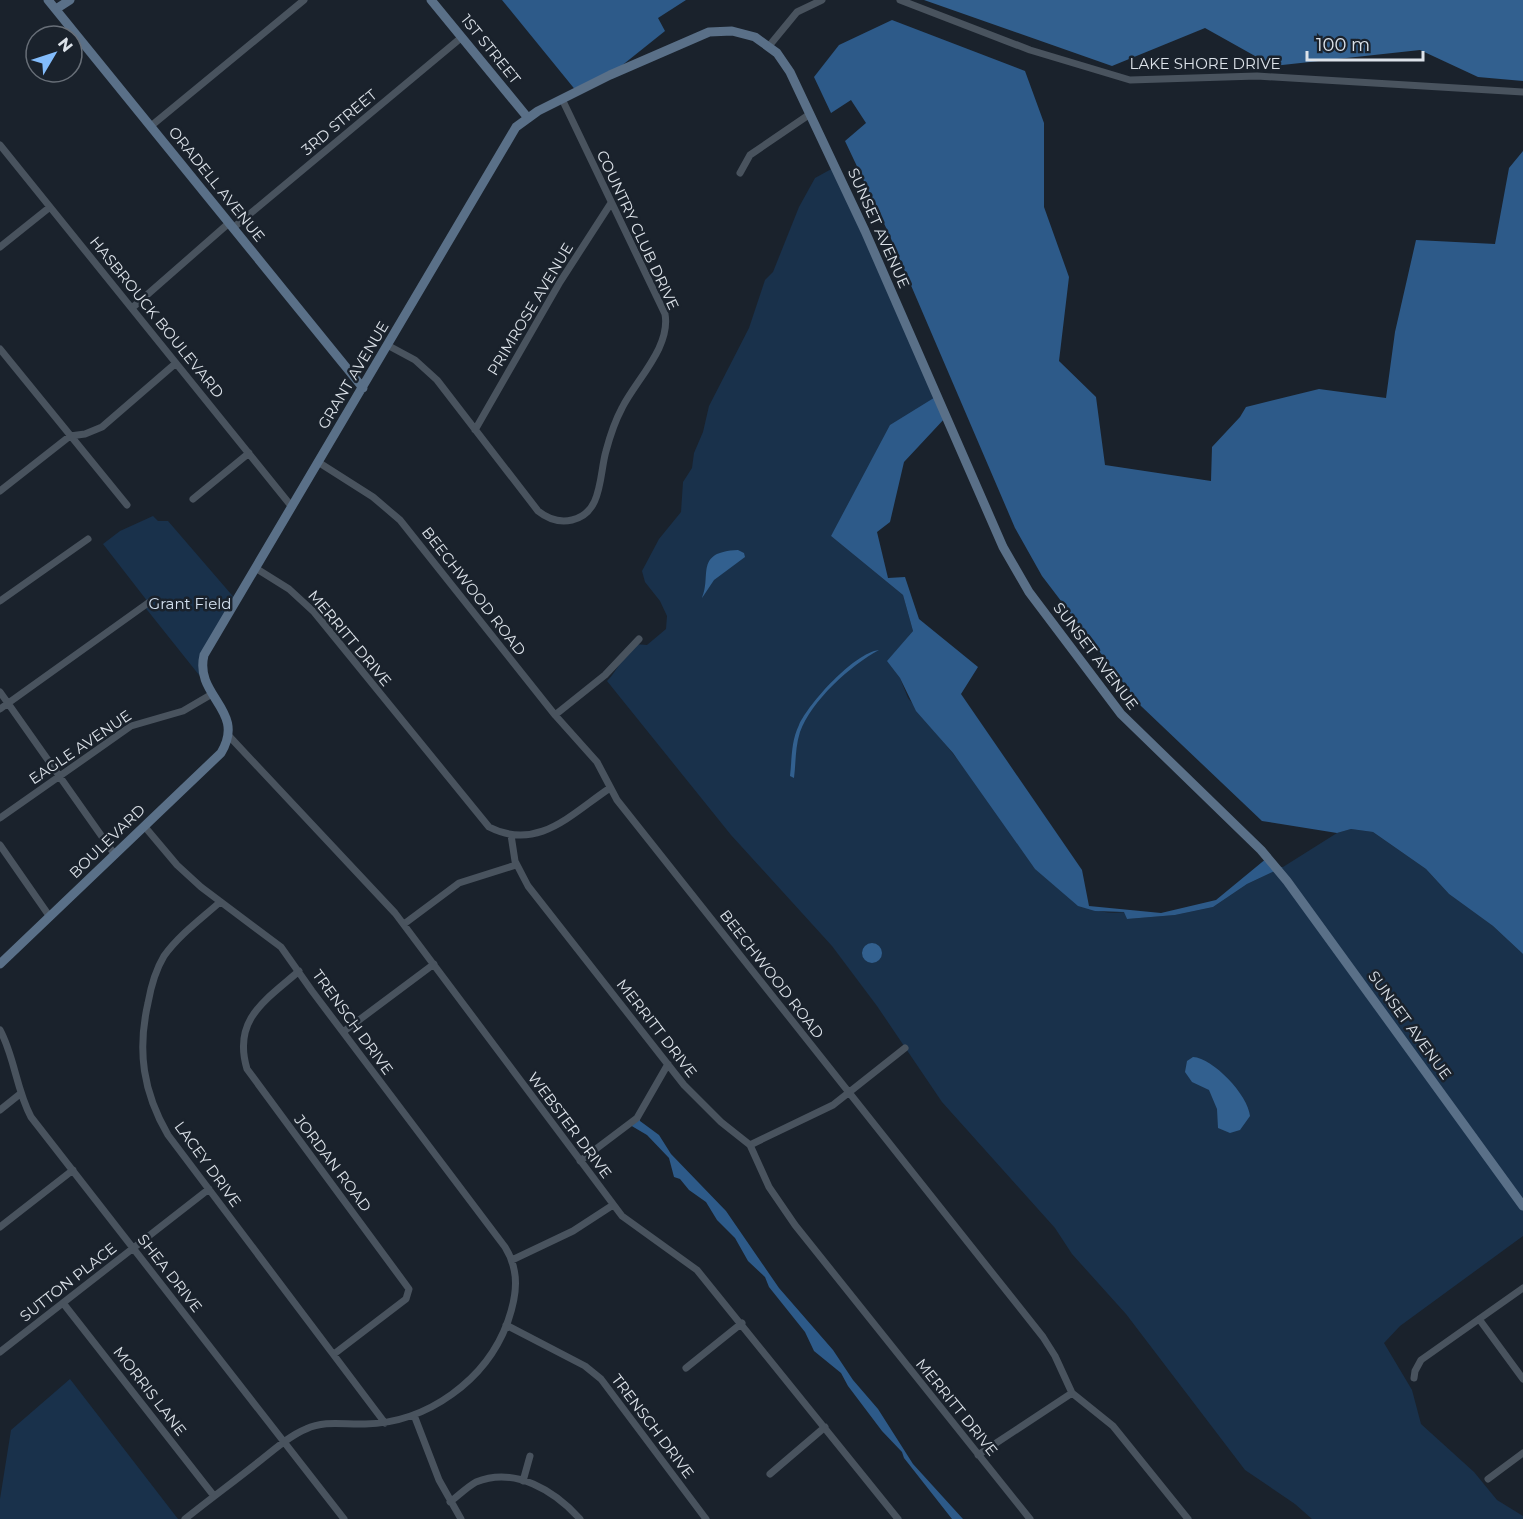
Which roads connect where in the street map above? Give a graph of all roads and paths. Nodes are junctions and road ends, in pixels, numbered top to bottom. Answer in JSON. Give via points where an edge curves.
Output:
{"nodes":[{"id":1,"x":48,"y":0,"type":"edge"},
{"id":2,"x":70,"y":0,"type":"edge"},
{"id":3,"x":304,"y":0,"type":"edge"},
{"id":4,"x":431,"y":0,"type":"edge"},
{"id":5,"x":822,"y":0,"type":"edge"},
{"id":6,"x":900,"y":0,"type":"edge"},
{"id":7,"x":56,"y":9,"type":"junction"},
{"id":8,"x":462,"y":37,"type":"junction"},
{"id":9,"x":770,"y":46,"type":"junction"},
{"id":10,"x":1523,"y":92,"type":"edge"},
{"id":11,"x":562,"y":99,"type":"junction"},
{"id":12,"x":810,"y":114,"type":"junction"},
{"id":13,"x":528,"y":118,"type":"junction"},
{"id":14,"x":151,"y":126,"type":"junction"},
{"id":15,"x":0,"y":145,"type":"edge"},
{"id":16,"x":740,"y":173,"type":"dead end"},
{"id":17,"x":611,"y":202,"type":"junction"},
{"id":18,"x":50,"y":207,"type":"junction"},
{"id":19,"x":231,"y":226,"type":"junction"},
{"id":20,"x":0,"y":247,"type":"edge"},
{"id":21,"x":132,"y":308,"type":"junction"},
{"id":22,"x":388,"y":346,"type":"junction"},
{"id":23,"x":0,"y":349,"type":"edge"},
{"id":24,"x":176,"y":363,"type":"junction"},
{"id":25,"x":363,"y":388,"type":"junction"},
{"id":26,"x":475,"y":430,"type":"junction"},
{"id":27,"x":70,"y":436,"type":"junction"},
{"id":28,"x":249,"y":453,"type":"junction"},
{"id":29,"x":318,"y":462,"type":"junction"},
{"id":30,"x":2,"y":487,"type":"edge"},
{"id":31,"x":193,"y":499,"type":"dead end"},
{"id":32,"x":127,"y":505,"type":"dead end"},
{"id":33,"x":292,"y":507,"type":"junction"},
{"id":34,"x":88,"y":539,"type":"dead end"},
{"id":35,"x":257,"y":569,"type":"junction"},
{"id":36,"x":0,"y":601,"type":"edge"},
{"id":37,"x":148,"y":603,"type":"dead end"},
{"id":38,"x":639,"y":639,"type":"dead end"},
{"id":39,"x":0,"y":692,"type":"edge"},
{"id":40,"x":212,"y":694,"type":"junction"},
{"id":41,"x":8,"y":703,"type":"junction"},
{"id":42,"x":0,"y":709,"type":"edge"},
{"id":43,"x":555,"y":715,"type":"junction"},
{"id":44,"x":229,"y":736,"type":"junction"},
{"id":45,"x":59,"y":776,"type":"junction"},
{"id":46,"x":610,"y":788,"type":"junction"},
{"id":47,"x":0,"y":818,"type":"edge"},
{"id":48,"x":145,"y":827,"type":"junction"},
{"id":49,"x":511,"y":835,"type":"junction"},
{"id":50,"x":0,"y":845,"type":"edge"},
{"id":51,"x":115,"y":855,"type":"junction"},
{"id":52,"x":516,"y":865,"type":"junction"},
{"id":53,"x":220,"y":902,"type":"junction"},
{"id":54,"x":50,"y":917,"type":"junction"},
{"id":55,"x":404,"y":924,"type":"junction"},
{"id":56,"x":0,"y":964,"type":"edge"},
{"id":57,"x":434,"y":964,"type":"junction"},
{"id":58,"x":299,"y":971,"type":"junction"},
{"id":59,"x":0,"y":1030,"type":"edge"},
{"id":60,"x":343,"y":1032,"type":"junction"},
{"id":61,"x":905,"y":1048,"type":"dead end"},
{"id":62,"x":668,"y":1064,"type":"junction"},
{"id":63,"x":849,"y":1093,"type":"junction"},
{"id":64,"x":20,"y":1094,"type":"junction"},
{"id":65,"x":0,"y":1110,"type":"edge"},
{"id":66,"x":750,"y":1145,"type":"junction"},
{"id":67,"x":580,"y":1161,"type":"junction"},
{"id":68,"x":73,"y":1170,"type":"junction"},
{"id":69,"x":208,"y":1189,"type":"junction"},
{"id":70,"x":613,"y":1205,"type":"junction"},
{"id":71,"x":1523,"y":1206,"type":"edge"},
{"id":72,"x":0,"y":1227,"type":"edge"},
{"id":73,"x":133,"y":1248,"type":"junction"},
{"id":74,"x":512,"y":1260,"type":"junction"},
{"id":75,"x":1523,"y":1288,"type":"edge"},
{"id":76,"x":63,"y":1303,"type":"junction"},
{"id":77,"x":1479,"y":1319,"type":"junction"},
{"id":78,"x":742,"y":1323,"type":"junction"},
{"id":79,"x":506,"y":1325,"type":"junction"},
{"id":80,"x":0,"y":1352,"type":"edge"},
{"id":81,"x":334,"y":1354,"type":"junction"},
{"id":82,"x":686,"y":1368,"type":"dead end"},
{"id":83,"x":1414,"y":1378,"type":"dead end"},
{"id":84,"x":1523,"y":1379,"type":"edge"},
{"id":85,"x":1072,"y":1393,"type":"junction"},
{"id":86,"x":414,"y":1415,"type":"junction"},
{"id":87,"x":385,"y":1423,"type":"junction"},
{"id":88,"x":825,"y":1428,"type":"junction"},
{"id":89,"x":284,"y":1442,"type":"junction"},
{"id":90,"x":1523,"y":1453,"type":"edge"},
{"id":91,"x":978,"y":1455,"type":"junction"},
{"id":92,"x":530,"y":1456,"type":"dead end"},
{"id":93,"x":770,"y":1474,"type":"dead end"},
{"id":94,"x":1488,"y":1479,"type":"dead end"},
{"id":95,"x":523,"y":1481,"type":"junction"},
{"id":96,"x":214,"y":1496,"type":"junction"},
{"id":97,"x":450,"y":1502,"type":"junction"},
{"id":98,"x":895,"y":1516,"type":"edge"},
{"id":99,"x":185,"y":1519,"type":"edge"},
{"id":100,"x":344,"y":1519,"type":"edge"},
{"id":101,"x":461,"y":1519,"type":"edge"},
{"id":102,"x":580,"y":1519,"type":"edge"},
{"id":103,"x":706,"y":1519,"type":"edge"},
{"id":104,"x":885,"y":1519,"type":"edge"},
{"id":105,"x":1030,"y":1519,"type":"edge"},
{"id":106,"x":1188,"y":1519,"type":"edge"}],
"edges":[{"from":1,"to":7,"type":"street","name":"ORADELL AVENUE"},
{"from":2,"to":7,"type":"street"},
{"from":3,"to":14,"type":"street"},
{"from":4,"to":8,"type":"street","name":"1ST STREET"},
{"from":5,"to":9,"type":"street","via":[[796,12]]},
{"from":6,"to":10,"type":"street","name":"LAKE SHORE DRIVE","via":[[1030,50],[1130,80],[1257,76]]},
{"from":7,"to":14,"type":"street","name":"ORADELL AVENUE"},
{"from":8,"to":13,"type":"street","name":"1ST STREET"},
{"from":8,"to":19,"type":"street","name":"3RD STREET"},
{"from":9,"to":11,"type":"street","name":"GRANT AVENUE","via":[[744,33],[710,32]]},
{"from":9,"to":12,"type":"street","name":"SUNSET AVENUE","via":[[785,63]]},
{"from":11,"to":13,"type":"street","name":"GRANT AVENUE"},
{"from":11,"to":17,"type":"street","name":"COUNTRY CLUB DRIVE"},
{"from":12,"to":16,"type":"street","via":[[750,155]]},
{"from":12,"to":71,"type":"street","name":"SUNSET AVENUE","via":[[1003,547],[1029,592],[1131,726],[1276,868]]},
{"from":13,"to":22,"type":"street","name":"GRANT AVENUE","via":[[516,127]]},
{"from":14,"to":19,"type":"street","name":"ORADELL AVENUE"},
{"from":15,"to":18,"type":"street","name":"HASBROUCK BOULEVARD"},
{"from":17,"to":26,"type":"street","name":"PRIMROSE AVENUE"},
{"from":17,"to":26,"type":"street","name":"COUNTRY CLUB DRIVE","via":[[665,314],[666,325],[662,340],[612,431],[594,505],[575,520],[559,521],[544,516]]},
{"from":18,"to":20,"type":"street"},
{"from":18,"to":21,"type":"street","name":"HASBROUCK BOULEVARD"},
{"from":19,"to":21,"type":"street","name":"3RD STREET"},
{"from":19,"to":25,"type":"street","name":"ORADELL AVENUE"},
{"from":21,"to":24,"type":"street","name":"HASBROUCK BOULEVARD"},
{"from":22,"to":25,"type":"street","name":"GRANT AVENUE"},
{"from":22,"to":26,"type":"street","name":"COUNTRY CLUB DRIVE","via":[[427,369]]},
{"from":23,"to":27,"type":"street"},
{"from":24,"to":27,"type":"street","via":[[102,427],[85,435]]},
{"from":24,"to":28,"type":"street","name":"HASBROUCK BOULEVARD"},
{"from":25,"to":29,"type":"street","name":"GRANT AVENUE"},
{"from":27,"to":30,"type":"street"},
{"from":27,"to":32,"type":"street"},
{"from":28,"to":31,"type":"street"},
{"from":28,"to":33,"type":"street","name":"HASBROUCK BOULEVARD"},
{"from":29,"to":33,"type":"street","name":"GRANT AVENUE"},
{"from":29,"to":43,"type":"street","name":"BEECHWOOD ROAD","via":[[373,497],[400,520]]},
{"from":33,"to":35,"type":"street","name":"GRANT AVENUE"},
{"from":34,"to":36,"type":"street"},
{"from":35,"to":40,"type":"street","name":"GRANT AVENUE","via":[[204,655],[203,680]]},
{"from":35,"to":49,"type":"street","name":"MERRITT DRIVE","via":[[289,589],[314,612],[482,821]]},
{"from":37,"to":41,"type":"street"},
{"from":38,"to":43,"type":"street","via":[[605,675]]},
{"from":39,"to":41,"type":"street"},
{"from":40,"to":44,"type":"street","name":"GRANT AVENUE","via":[[226,716]]},
{"from":40,"to":45,"type":"street","name":"EAGLE AVENUE","via":[[183,711],[131,726]]},
{"from":41,"to":42,"type":"street"},
{"from":41,"to":45,"type":"street"},
{"from":43,"to":46,"type":"street","name":"BEECHWOOD ROAD","via":[[597,762]]},
{"from":44,"to":48,"type":"street","name":"BOULEVARD","via":[[221,753]]},
{"from":44,"to":55,"type":"street","name":"WEBSTER DRIVE"},
{"from":45,"to":47,"type":"street","name":"EAGLE AVENUE"},
{"from":45,"to":51,"type":"street"},
{"from":46,"to":49,"type":"street","via":[[545,832]]},
{"from":46,"to":63,"type":"street","name":"BEECHWOOD ROAD"},
{"from":48,"to":51,"type":"street","name":"BOULEVARD"},
{"from":48,"to":53,"type":"street","name":"TRENSCH DRIVE","via":[[177,865]]},
{"from":49,"to":52,"type":"street","name":"MERRITT DRIVE"},
{"from":50,"to":54,"type":"street"},
{"from":51,"to":54,"type":"street","name":"BOULEVARD"},
{"from":52,"to":55,"type":"street","via":[[459,883]]},
{"from":52,"to":62,"type":"street","name":"MERRITT DRIVE","via":[[528,886]]},
{"from":53,"to":58,"type":"street","name":"TRENSCH DRIVE","via":[[268,935]]},
{"from":53,"to":69,"type":"street","name":"LACEY DRIVE","via":[[178,939],[163,958],[153,980],[142,1035],[143,1070],[152,1104],[168,1135]]},
{"from":54,"to":56,"type":"street","name":"BOULEVARD"},
{"from":55,"to":57,"type":"street","name":"WEBSTER DRIVE"},
{"from":57,"to":60,"type":"street"},
{"from":57,"to":67,"type":"street","name":"WEBSTER DRIVE"},
{"from":58,"to":60,"type":"street","name":"TRENSCH DRIVE"},
{"from":58,"to":81,"type":"street","name":"JORDAN ROAD","via":[[249,1019],[243,1040],[247,1070],[409,1289],[406,1299]]},
{"from":59,"to":64,"type":"street","name":"SHEA DRIVE"},
{"from":60,"to":74,"type":"street","name":"TRENSCH DRIVE"},
{"from":61,"to":63,"type":"street"},
{"from":62,"to":66,"type":"street","name":"MERRITT DRIVE","via":[[702,1104]]},
{"from":62,"to":67,"type":"street","via":[[637,1118]]},
{"from":63,"to":66,"type":"street","via":[[817,1114]]},
{"from":63,"to":85,"type":"street","name":"BEECHWOOD ROAD","via":[[1043,1337]]},
{"from":64,"to":65,"type":"street"},
{"from":64,"to":68,"type":"street","name":"SHEA DRIVE","via":[[32,1117]]},
{"from":66,"to":91,"type":"street","name":"MERRITT DRIVE","via":[[770,1187],[795,1225]]},
{"from":67,"to":70,"type":"street","name":"WEBSTER DRIVE"},
{"from":68,"to":72,"type":"street"},
{"from":68,"to":73,"type":"street","name":"SHEA DRIVE"},
{"from":69,"to":73,"type":"street","name":"SUTTON PLACE"},
{"from":69,"to":81,"type":"street","name":"LACEY DRIVE"},
{"from":70,"to":74,"type":"street","via":[[573,1231]]},
{"from":70,"to":78,"type":"street","name":"WEBSTER DRIVE","via":[[632,1226],[685,1258]]},
{"from":73,"to":76,"type":"street","name":"SUTTON PLACE"},
{"from":73,"to":89,"type":"street","name":"SHEA DRIVE"},
{"from":74,"to":79,"type":"street","via":[[516,1294]]},
{"from":75,"to":77,"type":"street"},
{"from":76,"to":80,"type":"street","name":"SUTTON PLACE"},
{"from":76,"to":96,"type":"street","name":"MORRIS LANE"},
{"from":77,"to":83,"type":"street","via":[[1421,1360]]},
{"from":77,"to":84,"type":"street"},
{"from":78,"to":82,"type":"street"},
{"from":78,"to":88,"type":"street","name":"WEBSTER DRIVE"},
{"from":79,"to":86,"type":"street","via":[[473,1376],[442,1402]]},
{"from":79,"to":103,"type":"street","name":"TRENSCH DRIVE","via":[[585,1366],[601,1379]]},
{"from":81,"to":87,"type":"street","name":"LACEY DRIVE"},
{"from":85,"to":91,"type":"street"},
{"from":85,"to":106,"type":"street","name":"BEECHWOOD ROAD","via":[[1113,1426]]},
{"from":86,"to":87,"type":"street"},
{"from":86,"to":97,"type":"street","via":[[428,1457]]},
{"from":87,"to":89,"type":"street","via":[[318,1425]]},
{"from":88,"to":93,"type":"street"},
{"from":88,"to":98,"type":"street","name":"WEBSTER DRIVE"},
{"from":89,"to":96,"type":"street"},
{"from":89,"to":100,"type":"street","name":"SHEA DRIVE"},
{"from":90,"to":94,"type":"street"},
{"from":91,"to":105,"type":"street","name":"MERRITT DRIVE"},
{"from":92,"to":95,"type":"street"},
{"from":95,"to":97,"type":"street","via":[[488,1479],[472,1485]]},
{"from":95,"to":102,"type":"street","via":[[556,1496]]},
{"from":96,"to":99,"type":"street"},
{"from":97,"to":101,"type":"street"},
{"from":98,"to":104,"type":"street"}]}
